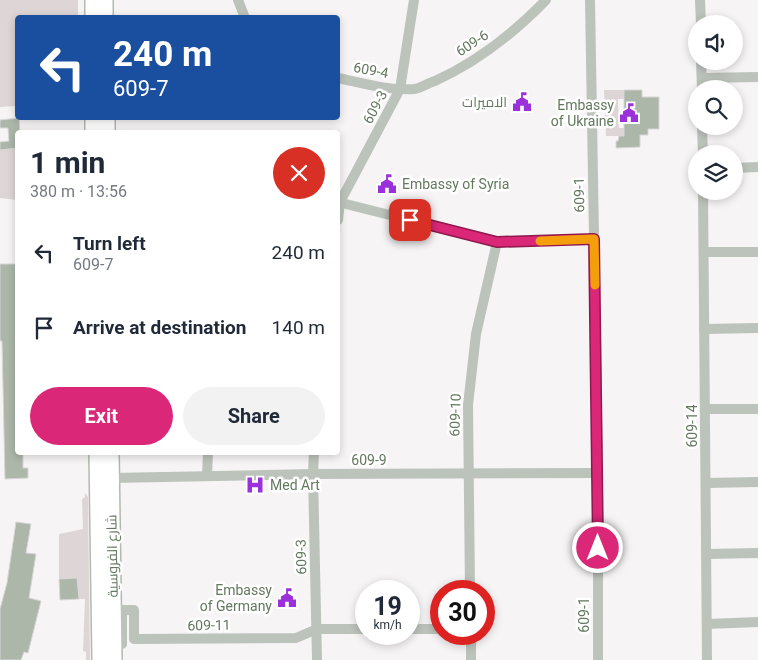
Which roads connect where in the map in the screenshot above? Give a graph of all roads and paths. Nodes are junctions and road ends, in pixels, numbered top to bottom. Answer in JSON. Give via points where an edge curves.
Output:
{"nodes":[{"id":1,"x":93,"y":0,"type":"edge"},
{"id":2,"x":105,"y":0,"type":"edge"},
{"id":3,"x":238,"y":0,"type":"edge"},
{"id":4,"x":414,"y":0,"type":"edge"},
{"id":5,"x":546,"y":0,"type":"edge"},
{"id":6,"x":590,"y":0,"type":"edge"},
{"id":7,"x":700,"y":0,"type":"edge"},
{"id":8,"x":93,"y":15,"type":"edge"},
{"id":9,"x":105,"y":15,"type":"edge"},
{"id":10,"x":244,"y":15,"type":"edge"},
{"id":11,"x":701,"y":15,"type":"edge"},
{"id":12,"x":758,"y":77,"type":"edge"},
{"id":13,"x":340,"y":78,"type":"edge"},
{"id":14,"x":734,"y":80,"type":"edge"},
{"id":15,"x":400,"y":90,"type":"junction"},
{"id":16,"x":758,"y":167,"type":"edge"},
{"id":17,"x":743,"y":168,"type":"edge"},
{"id":18,"x":340,"y":200,"type":"edge"},
{"id":19,"x":703,"y":200,"type":"edge"},
{"id":20,"x":340,"y":202,"type":"edge"},
{"id":21,"x":594,"y":239,"type":"junction"},
{"id":22,"x":497,"y":242,"type":"junction"},
{"id":23,"x":704,"y":252,"type":"junction"},
{"id":24,"x":758,"y":252,"type":"edge"},
{"id":25,"x":704,"y":328,"type":"junction"},
{"id":26,"x":758,"y":328,"type":"edge"},
{"id":27,"x":705,"y":409,"type":"junction"},
{"id":28,"x":758,"y":409,"type":"edge"},
{"id":29,"x":98,"y":455,"type":"edge"},
{"id":30,"x":111,"y":455,"type":"edge"},
{"id":31,"x":208,"y":455,"type":"edge"},
{"id":32,"x":314,"y":455,"type":"edge"},
{"id":33,"x":598,"y":472,"type":"junction"},
{"id":34,"x":468,"y":473,"type":"junction"},
{"id":35,"x":313,"y":474,"type":"junction"},
{"id":36,"x":207,"y":476,"type":"junction"},
{"id":37,"x":111,"y":478,"type":"junction"},
{"id":38,"x":758,"y":482,"type":"edge"},
{"id":39,"x":706,"y":483,"type":"junction"},
{"id":40,"x":758,"y":553,"type":"edge"},
{"id":41,"x":707,"y":554,"type":"junction"},
{"id":42,"x":470,"y":580,"type":"edge"},
{"id":43,"x":758,"y":622,"type":"edge"},
{"id":44,"x":707,"y":624,"type":"junction"},
{"id":45,"x":317,"y":629,"type":"junction"},
{"id":46,"x":355,"y":629,"type":"edge"},
{"id":47,"x":114,"y":644,"type":"junction"},
{"id":48,"x":471,"y":645,"type":"edge"},
{"id":49,"x":100,"y":660,"type":"edge"},
{"id":50,"x":114,"y":660,"type":"edge"},
{"id":51,"x":317,"y":660,"type":"edge"},
{"id":52,"x":471,"y":660,"type":"edge"},
{"id":53,"x":598,"y":660,"type":"edge"},
{"id":54,"x":708,"y":660,"type":"edge"}],
"edges":[{"from":1,"to":8,"type":"street"},
{"from":2,"to":9,"type":"street"},
{"from":3,"to":10,"type":"street"},
{"from":4,"to":15,"type":"street","name":"609-3"},
{"from":5,"to":15,"type":"street","name":"609-6","via":[[525,22],[487,52],[423,86]]},
{"from":6,"to":21,"type":"street","name":"609-1"},
{"from":7,"to":11,"type":"street"},
{"from":12,"to":14,"type":"street"},
{"from":13,"to":15,"type":"street","name":"609-4"},
{"from":15,"to":18,"type":"street","name":"609-3"},
{"from":16,"to":17,"type":"street"},
{"from":19,"to":23,"type":"street","name":"609-14"},
{"from":20,"to":22,"type":"street"},
{"from":21,"to":22,"type":"street"},
{"from":21,"to":33,"type":"street","name":"609-1"},
{"from":22,"to":34,"type":"street","name":"609-10","via":[[476,334],[468,405]]},
{"from":23,"to":24,"type":"street"},
{"from":23,"to":25,"type":"street","name":"609-14"},
{"from":25,"to":26,"type":"street"},
{"from":25,"to":27,"type":"street","name":"609-14"},
{"from":27,"to":28,"type":"street"},
{"from":27,"to":39,"type":"street","name":"609-14"},
{"from":29,"to":49,"type":"street","name":"شارع الفروسية"},
{"from":30,"to":37,"type":"street","name":"شارع الفروسية"},
{"from":31,"to":36,"type":"street"},
{"from":32,"to":35,"type":"street","name":"609-3"},
{"from":33,"to":34,"type":"street","name":"609-9"},
{"from":33,"to":53,"type":"street","name":"609-1"},
{"from":34,"to":35,"type":"street","name":"609-9"},
{"from":34,"to":42,"type":"street","name":"609-10"},
{"from":35,"to":36,"type":"street","name":"609-9"},
{"from":35,"to":45,"type":"street","name":"609-3"},
{"from":36,"to":37,"type":"street","name":"609-9"},
{"from":37,"to":47,"type":"street","name":"شارع الفروسية"},
{"from":38,"to":39,"type":"street"},
{"from":39,"to":41,"type":"street","name":"609-14"},
{"from":40,"to":41,"type":"street"},
{"from":41,"to":44,"type":"street","name":"609-14"},
{"from":43,"to":44,"type":"street"},
{"from":44,"to":54,"type":"street","name":"609-14"},
{"from":45,"to":46,"type":"street","name":"609-11"},
{"from":45,"to":47,"type":"street","name":"609-11","via":[[296,638],[134,640],[134,610],[122,610],[122,644]]},
{"from":45,"to":51,"type":"street","name":"609-3"},
{"from":47,"to":50,"type":"street","name":"شارع الفروسية"},
{"from":48,"to":52,"type":"street"}]}
